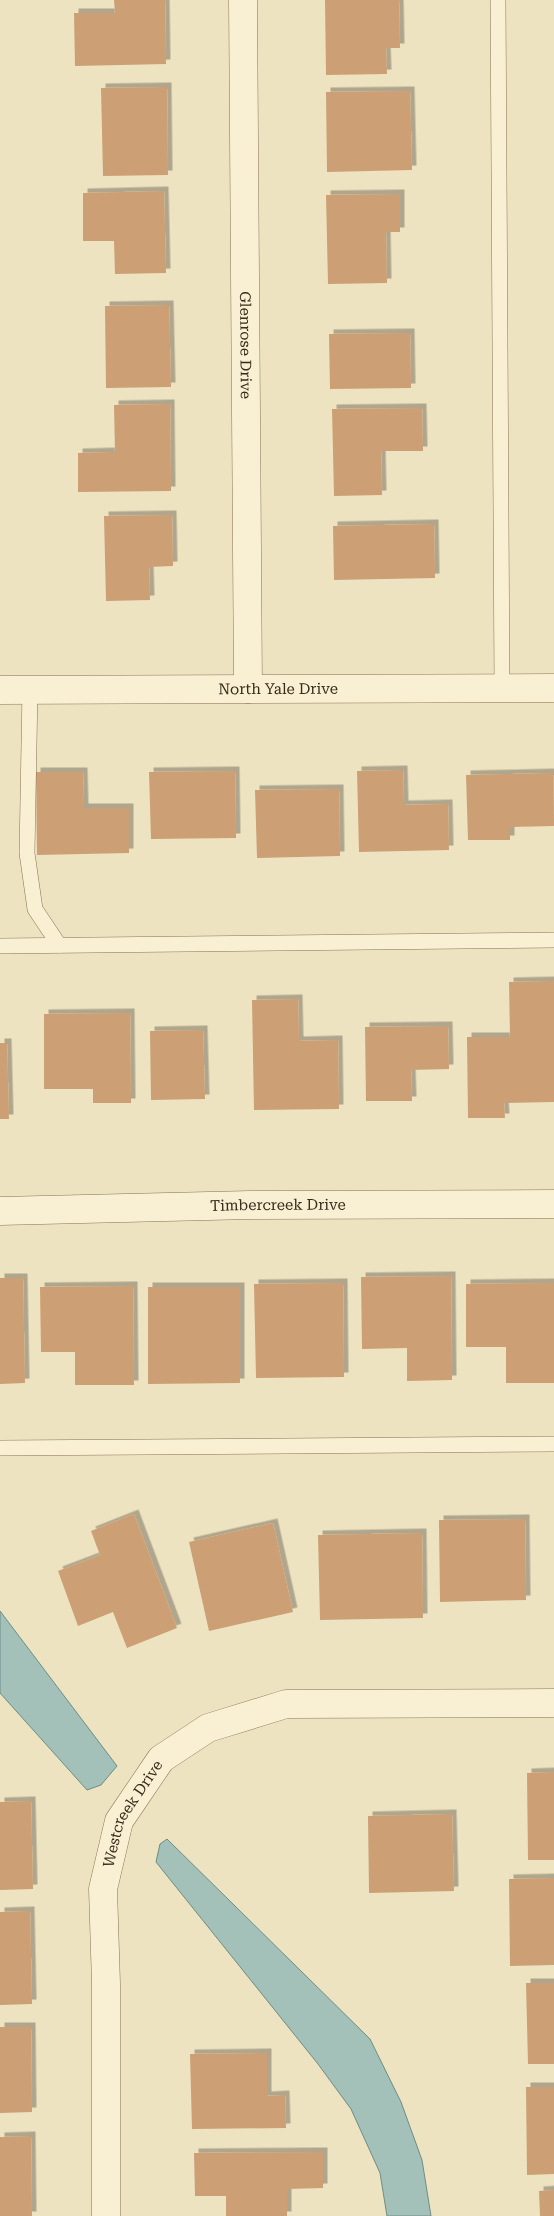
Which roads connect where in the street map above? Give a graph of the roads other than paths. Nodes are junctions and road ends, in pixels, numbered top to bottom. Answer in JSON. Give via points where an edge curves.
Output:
{"nodes":[{"id":1,"x":243,"y":0,"type":"edge"},
{"id":2,"x":498,"y":0,"type":"edge"},
{"id":3,"x":502,"y":688,"type":"junction"},
{"id":4,"x":554,"y":688,"type":"edge"},
{"id":5,"x":248,"y":689,"type":"junction"},
{"id":6,"x":0,"y":690,"type":"edge"},
{"id":7,"x":30,"y":690,"type":"junction"},
{"id":8,"x":554,"y":940,"type":"edge"},
{"id":9,"x":59,"y":945,"type":"junction"},
{"id":10,"x":0,"y":946,"type":"edge"},
{"id":11,"x":554,"y":1204,"type":"edge"},
{"id":12,"x":0,"y":1211,"type":"edge"},
{"id":13,"x":554,"y":1444,"type":"edge"},
{"id":14,"x":0,"y":1448,"type":"edge"},
{"id":15,"x":554,"y":1703,"type":"edge"},
{"id":16,"x":106,"y":2216,"type":"edge"}],
"edges":[{"from":1,"to":5,"type":"street","name":"Glenrose Drive"},
{"from":2,"to":3,"type":"lane"},
{"from":3,"to":4,"type":"street","name":"North Yale Drive"},
{"from":3,"to":5,"type":"street","name":"North Yale Drive"},
{"from":5,"to":7,"type":"street","name":"North Yale Drive"},
{"from":6,"to":7,"type":"street","name":"North Yale Drive"},
{"from":7,"to":9,"type":"lane","via":[[27,853],[35,909]]},
{"from":8,"to":9,"type":"lane"},
{"from":9,"to":10,"type":"lane"},
{"from":11,"to":12,"type":"street","name":"Timbercreek Drive","via":[[250,1205]]},
{"from":13,"to":14,"type":"lane"},
{"from":15,"to":16,"type":"street","name":"Westcreek Drive","via":[[286,1704],[208,1728],[161,1759],[119,1820],[103,1889]]}]}
